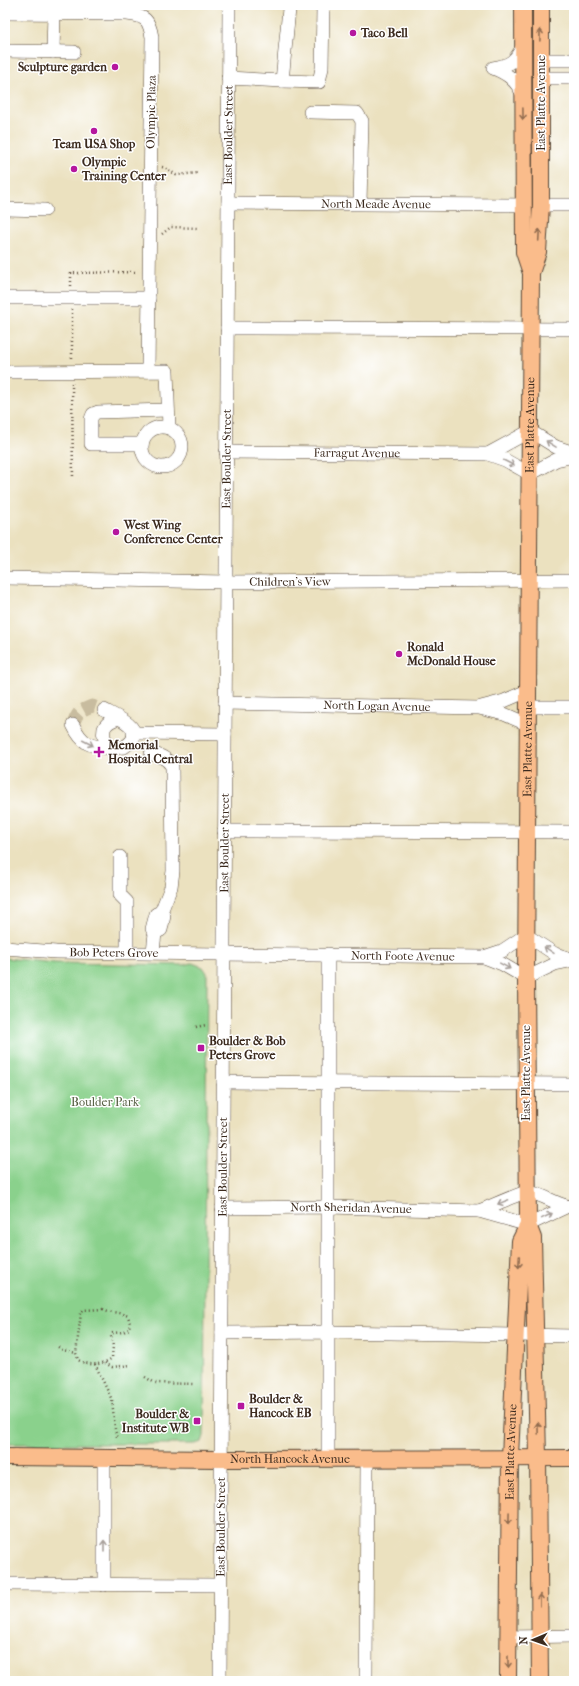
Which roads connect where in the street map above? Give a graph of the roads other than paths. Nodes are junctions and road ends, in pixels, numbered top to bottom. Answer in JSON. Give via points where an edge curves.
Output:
{"nodes":[{"id":1,"x":229,"y":5,"type":"edge"},
{"id":2,"x":292,"y":5,"type":"edge"},
{"id":3,"x":320,"y":5,"type":"edge"},
{"id":4,"x":523,"y":5,"type":"edge"},
{"id":5,"x":541,"y":5,"type":"edge"},
{"id":6,"x":5,"y":13,"type":"edge"},
{"id":7,"x":54,"y":13,"type":"junction"},
{"id":8,"x":523,"y":46,"type":"junction"},
{"id":9,"x":5,"y":51,"type":"edge"},
{"id":10,"x":53,"y":52,"type":"junction"},
{"id":11,"x":74,"y":52,"type":"dead end"},
{"id":12,"x":540,"y":60,"type":"junction"},
{"id":13,"x":574,"y":60,"type":"edge"},
{"id":14,"x":228,"y":78,"type":"junction"},
{"id":15,"x":540,"y":78,"type":"junction"},
{"id":16,"x":574,"y":78,"type":"edge"},
{"id":17,"x":282,"y":81,"type":"junction"},
{"id":18,"x":523,"y":95,"type":"junction"},
{"id":19,"x":310,"y":112,"type":"dead end"},
{"id":20,"x":228,"y":203,"type":"junction"},
{"id":21,"x":360,"y":203,"type":"junction"},
{"id":22,"x":524,"y":205,"type":"junction"},
{"id":23,"x":541,"y":205,"type":"junction"},
{"id":24,"x":574,"y":205,"type":"edge"},
{"id":25,"x":5,"y":209,"type":"edge"},
{"id":26,"x":45,"y":210,"type":"dead end"},
{"id":27,"x":531,"y":273,"type":"junction"},
{"id":28,"x":5,"y":298,"type":"edge"},
{"id":29,"x":149,"y":298,"type":"junction"},
{"id":30,"x":227,"y":328,"type":"junction"},
{"id":31,"x":531,"y":329,"type":"junction"},
{"id":32,"x":574,"y":329,"type":"edge"},
{"id":33,"x":148,"y":371,"type":"junction"},
{"id":34,"x":5,"y":372,"type":"edge"},
{"id":35,"x":168,"y":410,"type":"junction"},
{"id":36,"x":169,"y":428,"type":"junction"},
{"id":37,"x":530,"y":431,"type":"junction"},
{"id":38,"x":142,"y":444,"type":"junction"},
{"id":39,"x":226,"y":452,"type":"junction"},
{"id":40,"x":488,"y":454,"type":"junction"},
{"id":41,"x":574,"y":454,"type":"edge"},
{"id":42,"x":530,"y":474,"type":"junction"},
{"id":43,"x":5,"y":578,"type":"edge"},
{"id":44,"x":527,"y":580,"type":"junction"},
{"id":45,"x":574,"y":580,"type":"edge"},
{"id":46,"x":226,"y":582,"type":"junction"},
{"id":47,"x":527,"y":699,"type":"junction"},
{"id":48,"x":225,"y":703,"type":"junction"},
{"id":49,"x":574,"y":707,"type":"edge"},
{"id":50,"x":479,"y":708,"type":"junction"},
{"id":51,"x":104,"y":710,"type":"tunnel mouth"},
{"id":52,"x":119,"y":718,"type":"junction"},
{"id":53,"x":527,"y":724,"type":"junction"},
{"id":54,"x":73,"y":725,"type":"dead end"},
{"id":55,"x":133,"y":733,"type":"junction"},
{"id":56,"x":225,"y":734,"type":"junction"},
{"id":57,"x":111,"y":748,"type":"junction"},
{"id":58,"x":151,"y":754,"type":"dead end"},
{"id":59,"x":224,"y":831,"type":"junction"},
{"id":60,"x":527,"y":832,"type":"junction"},
{"id":61,"x":574,"y":832,"type":"edge"},
{"id":62,"x":120,"y":857,"type":"dead end"},
{"id":63,"x":526,"y":935,"type":"junction"},
{"id":64,"x":5,"y":948,"type":"edge"},
{"id":65,"x":127,"y":952,"type":"junction"},
{"id":66,"x":153,"y":952,"type":"junction"},
{"id":67,"x":224,"y":954,"type":"junction"},
{"id":68,"x":328,"y":954,"type":"junction"},
{"id":69,"x":484,"y":957,"type":"junction"},
{"id":70,"x":574,"y":960,"type":"edge"},
{"id":71,"x":526,"y":978,"type":"junction"},
{"id":72,"x":223,"y":1082,"type":"junction"},
{"id":73,"x":327,"y":1083,"type":"junction"},
{"id":74,"x":526,"y":1084,"type":"junction"},
{"id":75,"x":574,"y":1084,"type":"edge"},
{"id":76,"x":527,"y":1192,"type":"junction"},
{"id":77,"x":328,"y":1207,"type":"junction"},
{"id":78,"x":570,"y":1207,"type":"edge"},
{"id":79,"x":222,"y":1208,"type":"junction"},
{"id":80,"x":479,"y":1211,"type":"junction"},
{"id":81,"x":528,"y":1225,"type":"junction"},
{"id":82,"x":329,"y":1332,"type":"junction"},
{"id":83,"x":222,"y":1333,"type":"junction"},
{"id":84,"x":516,"y":1336,"type":"junction"},
{"id":85,"x":535,"y":1336,"type":"junction"},
{"id":86,"x":574,"y":1336,"type":"edge"},
{"id":87,"x":5,"y":1457,"type":"edge"},
{"id":88,"x":510,"y":1457,"type":"junction"},
{"id":89,"x":538,"y":1457,"type":"junction"},
{"id":90,"x":104,"y":1458,"type":"junction"},
{"id":91,"x":328,"y":1458,"type":"junction"},
{"id":92,"x":367,"y":1458,"type":"junction"},
{"id":93,"x":574,"y":1458,"type":"edge"},
{"id":94,"x":221,"y":1459,"type":"junction"},
{"id":95,"x":5,"y":1584,"type":"edge"},
{"id":96,"x":104,"y":1584,"type":"junction"},
{"id":97,"x":220,"y":1585,"type":"junction"},
{"id":98,"x":574,"y":1636,"type":"edge"},
{"id":99,"x":508,"y":1637,"type":"junction"},
{"id":100,"x":540,"y":1637,"type":"junction"},
{"id":101,"x":220,"y":1681,"type":"edge"},
{"id":102,"x":366,"y":1681,"type":"edge"},
{"id":103,"x":508,"y":1681,"type":"edge"},
{"id":104,"x":540,"y":1681,"type":"edge"}],
"edges":[{"from":1,"to":14,"type":"street","name":"East Boulder Street"},
{"from":2,"to":17,"type":"street","via":[[289,9]]},
{"from":3,"to":17,"type":"street","via":[[323,8],[322,68],[319,82]]},
{"from":4,"to":8,"type":"main road","name":"East Platte Avenue"},
{"from":12,"to":5,"type":"main road","name":"East Platte Avenue","one_way":true},
{"from":6,"to":7,"type":"street","name":"Olympic Plaza"},
{"from":7,"to":10,"type":"street"},
{"from":7,"to":29,"type":"street","name":"Olympic Plaza","via":[[138,15],[147,20],[150,26],[152,37]]},
{"from":8,"to":18,"type":"main road","name":"East Platte Avenue"},
{"from":8,"to":18,"type":"street","via":[[517,59],[506,66],[493,68],[507,74],[518,84]]},
{"from":9,"to":10,"type":"street"},
{"from":10,"to":11,"type":"street"},
{"from":12,"to":13,"type":"street"},
{"from":12,"to":15,"type":"main road","name":"East Platte Avenue"},
{"from":14,"to":17,"type":"street"},
{"from":14,"to":20,"type":"street","name":"East Boulder Street"},
{"from":15,"to":16,"type":"street"},
{"from":15,"to":23,"type":"main road","name":"East Platte Avenue"},
{"from":18,"to":22,"type":"main road","name":"East Platte Avenue","one_way":true},
{"from":19,"to":21,"type":"street","via":[[357,113],[362,121]]},
{"from":20,"to":21,"type":"street","name":"North Meade Avenue"},
{"from":20,"to":30,"type":"street","name":"East Boulder Street"},
{"from":21,"to":22,"type":"street","name":"North Meade Avenue"},
{"from":22,"to":27,"type":"main road","name":"East Platte Avenue","via":[[524,252]]},
{"from":23,"to":24,"type":"street"},
{"from":27,"to":23,"type":"main road","name":"East Platte Avenue","one_way":true,"via":[[538,252]]},
{"from":25,"to":26,"type":"street"},
{"from":27,"to":31,"type":"main road","name":"East Platte Avenue"},
{"from":28,"to":29,"type":"street"},
{"from":29,"to":33,"type":"street","name":"Olympic Plaza"},
{"from":30,"to":31,"type":"street"},
{"from":30,"to":39,"type":"street","name":"East Boulder Street"},
{"from":31,"to":32,"type":"street"},
{"from":31,"to":37,"type":"main road","name":"East Platte Avenue"},
{"from":33,"to":34,"type":"street"},
{"from":33,"to":35,"type":"street","via":[[167,371]]},
{"from":35,"to":36,"type":"street"},
{"from":35,"to":38,"type":"street","via":[[98,412],[91,419],[91,444]]},
{"from":36,"to":38,"type":"street","via":[[152,430],[147,433]]},
{"from":36,"to":38,"type":"street","via":[[180,436],[182,450],[176,462],[170,466],[163,468],[150,463],[142,451]]},
{"from":37,"to":40,"type":"street","name":"Farragut Avenue"},
{"from":41,"to":37,"type":"street","one_way":true,"via":[[556,447]]},
{"from":37,"to":42,"type":"main road","name":"East Platte Avenue"},
{"from":39,"to":40,"type":"street","name":"Farragut Avenue"},
{"from":39,"to":46,"type":"street","name":"East Boulder Street"},
{"from":40,"to":42,"type":"street","name":"Farragut Avenue","one_way":true},
{"from":41,"to":42,"type":"street"},
{"from":42,"to":44,"type":"main road","name":"East Platte Avenue"},
{"from":43,"to":46,"type":"street","name":"Children's View"},
{"from":44,"to":45,"type":"street","name":"Children's View"},
{"from":44,"to":46,"type":"street","name":"Children's View"},
{"from":44,"to":47,"type":"main road","name":"East Platte Avenue"},
{"from":46,"to":48,"type":"street","name":"East Boulder Street"},
{"from":47,"to":49,"type":"street"},
{"from":47,"to":50,"type":"street","via":[[504,701]]},
{"from":47,"to":53,"type":"main road","name":"East Platte Avenue"},
{"from":48,"to":50,"type":"street","name":"North Logan Avenue"},
{"from":48,"to":56,"type":"street","name":"East Boulder Street"},
{"from":50,"to":53,"type":"street","name":"North Logan Avenue","via":[[504,714]]},
{"from":51,"to":52,"type":"street"},
{"from":52,"to":55,"type":"street","via":[[128,722]]},
{"from":52,"to":57,"type":"street","via":[[110,721],[104,728],[104,738]]},
{"from":53,"to":60,"type":"main road","name":"East Platte Avenue"},
{"from":54,"to":57,"type":"street","one_way":true,"via":[[85,743]]},
{"from":55,"to":56,"type":"street"},
{"from":55,"to":57,"type":"street","via":[[129,744]]},
{"from":56,"to":59,"type":"street","name":"East Boulder Street"},
{"from":58,"to":66,"type":"street","via":[[167,759],[172,766],[173,871],[161,912],[164,916],[161,930],[155,933]]},
{"from":59,"to":60,"type":"street"},
{"from":59,"to":67,"type":"street","name":"East Boulder Street"},
{"from":60,"to":61,"type":"street"},
{"from":60,"to":63,"type":"main road","name":"East Platte Avenue"},
{"from":62,"to":65,"type":"street","via":[[120,895],[127,902]]},
{"from":63,"to":69,"type":"street","via":[[502,951]]},
{"from":70,"to":63,"type":"street","one_way":true,"via":[[555,954]]},
{"from":63,"to":71,"type":"main road","name":"East Platte Avenue"},
{"from":64,"to":65,"type":"street","name":"Bob Peters Grove","via":[[56,952]]},
{"from":65,"to":66,"type":"street","name":"Bob Peters Grove"},
{"from":66,"to":67,"type":"street","name":"Bob Peters Grove"},
{"from":67,"to":68,"type":"street","name":"North Foote Avenue"},
{"from":67,"to":72,"type":"street","name":"East Boulder Street"},
{"from":68,"to":69,"type":"street","name":"North Foote Avenue"},
{"from":68,"to":73,"type":"street"},
{"from":69,"to":71,"type":"street","name":"North Foote Avenue","one_way":true},
{"from":70,"to":71,"type":"street","via":[[555,964]]},
{"from":71,"to":74,"type":"main road","name":"East Platte Avenue"},
{"from":72,"to":73,"type":"street"},
{"from":72,"to":79,"type":"street","name":"East Boulder Street"},
{"from":73,"to":74,"type":"street"},
{"from":73,"to":77,"type":"street"},
{"from":74,"to":75,"type":"street"},
{"from":74,"to":76,"type":"main road","name":"East Platte Avenue"},
{"from":76,"to":78,"type":"street"},
{"from":76,"to":80,"type":"street","name":"North Sheridan Avenue","one_way":true},
{"from":76,"to":81,"type":"main road","name":"East Platte Avenue"},
{"from":77,"to":79,"type":"street","name":"North Sheridan Avenue"},
{"from":77,"to":80,"type":"street","name":"North Sheridan Avenue"},
{"from":77,"to":82,"type":"street"},
{"from":81,"to":78,"type":"street","one_way":true},
{"from":79,"to":83,"type":"street","name":"East Boulder Street"},
{"from":80,"to":81,"type":"street","name":"North Sheridan Avenue"},
{"from":81,"to":84,"type":"main road","name":"East Platte Avenue","one_way":true,"via":[[520,1241]]},
{"from":81,"to":85,"type":"main road","name":"East Platte Avenue","via":[[533,1238]]},
{"from":82,"to":83,"type":"street"},
{"from":82,"to":84,"type":"street"},
{"from":82,"to":91,"type":"street"},
{"from":83,"to":94,"type":"street","name":"East Boulder Street"},
{"from":84,"to":85,"type":"street"},
{"from":84,"to":88,"type":"main road","name":"East Platte Avenue"},
{"from":85,"to":86,"type":"street"},
{"from":89,"to":85,"type":"main road","name":"East Platte Avenue","one_way":true},
{"from":87,"to":90,"type":"main road","name":"North Hancock Avenue"},
{"from":88,"to":89,"type":"main road","name":"North Hancock Avenue"},
{"from":88,"to":92,"type":"main road","name":"North Hancock Avenue"},
{"from":88,"to":99,"type":"main road","name":"East Platte Avenue","one_way":true},
{"from":89,"to":93,"type":"main road","name":"North Hancock Avenue"},
{"from":100,"to":89,"type":"main road","name":"East Platte Avenue","one_way":true},
{"from":90,"to":94,"type":"main road","name":"North Hancock Avenue"},
{"from":96,"to":90,"type":"street","one_way":true},
{"from":91,"to":92,"type":"main road","name":"North Hancock Avenue"},
{"from":91,"to":94,"type":"main road","name":"North Hancock Avenue"},
{"from":92,"to":102,"type":"street"},
{"from":94,"to":97,"type":"street","name":"East Boulder Street"},
{"from":95,"to":96,"type":"street"},
{"from":96,"to":97,"type":"street"},
{"from":97,"to":101,"type":"street","name":"East Boulder Street"},
{"from":98,"to":100,"type":"street"},
{"from":99,"to":100,"type":"street"},
{"from":99,"to":103,"type":"main road","name":"East Platte Avenue","one_way":true},
{"from":100,"to":104,"type":"main road","name":"East Platte Avenue"}]}
